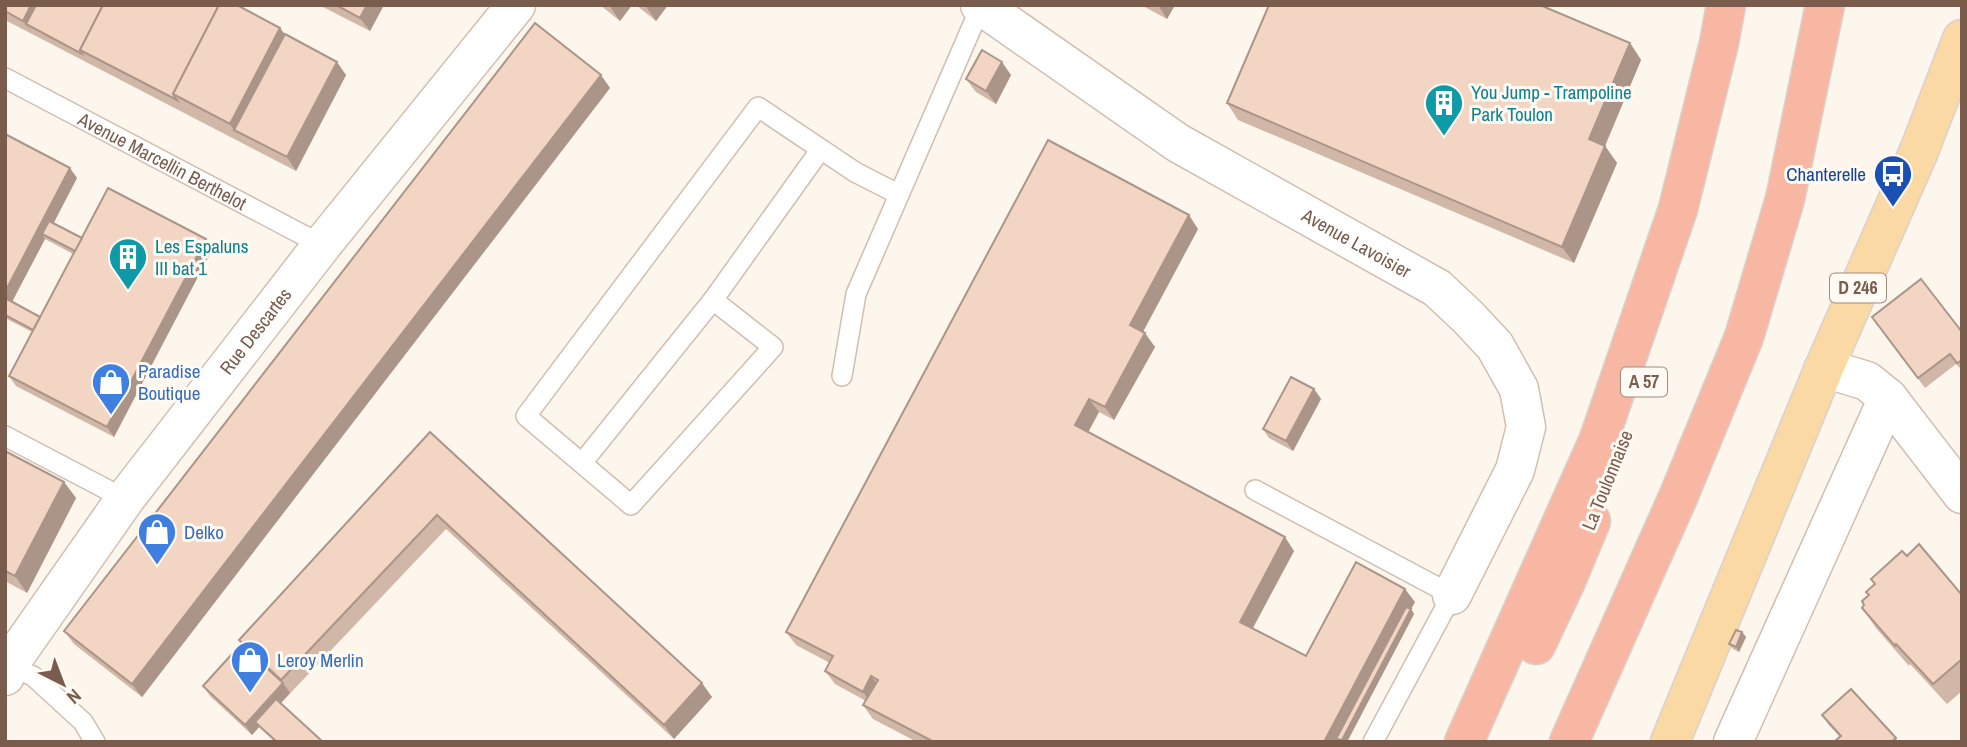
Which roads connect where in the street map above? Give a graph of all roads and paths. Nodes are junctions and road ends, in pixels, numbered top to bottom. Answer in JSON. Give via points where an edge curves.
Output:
{"nodes":[{"id":1,"x":516,"y":5,"type":"edge"},
{"id":2,"x":1726,"y":5,"type":"edge"},
{"id":3,"x":1750,"y":5,"type":"edge"},
{"id":4,"x":1825,"y":5,"type":"edge"},
{"id":5,"x":980,"y":6,"type":"edge"},
{"id":6,"x":1962,"y":39,"type":"edge"},
{"id":7,"x":5,"y":78,"type":"edge"},
{"id":8,"x":821,"y":149,"type":"junction"},
{"id":9,"x":898,"y":194,"type":"junction"},
{"id":10,"x":322,"y":245,"type":"junction"},
{"id":11,"x":713,"y":300,"type":"junction"},
{"id":12,"x":1824,"y":368,"type":"junction"},
{"id":13,"x":842,"y":376,"type":"dead end"},
{"id":14,"x":1888,"y":398,"type":"junction"},
{"id":15,"x":5,"y":436,"type":"edge"},
{"id":16,"x":582,"y":463,"type":"junction"},
{"id":17,"x":1255,"y":491,"type":"dead end"},
{"id":18,"x":1962,"y":494,"type":"edge"},
{"id":19,"x":125,"y":499,"type":"junction"},
{"id":20,"x":1452,"y":595,"type":"junction"},
{"id":21,"x":6,"y":670,"type":"edge"},
{"id":22,"x":95,"y":742,"type":"edge"},
{"id":23,"x":1373,"y":742,"type":"edge"},
{"id":24,"x":1464,"y":742,"type":"edge"},
{"id":25,"x":1491,"y":742,"type":"edge"},
{"id":26,"x":1569,"y":742,"type":"edge"},
{"id":27,"x":1670,"y":742,"type":"edge"},
{"id":28,"x":1733,"y":742,"type":"edge"}],
"edges":[{"from":1,"to":10,"type":"street","name":"Rue Descartes"},
{"from":2,"to":24,"type":"highway","via":[[1678,209],[1600,439]]},
{"from":3,"to":25,"type":"highway","name":"La Toulonnaise","number":"A 57","via":[[1700,222],[1622,443],[1566,580]]},
{"from":4,"to":26,"type":"highway","via":[[1785,199],[1744,337]]},
{"from":5,"to":9,"type":"lane"},
{"from":5,"to":20,"type":"street","name":"Avenue Lavoisier","via":[[1178,143],[1437,288],[1494,346],[1519,388],[1526,427],[1515,470]]},
{"from":6,"to":12,"type":"main road","number":"D 246","via":[[1919,151]]},
{"from":7,"to":10,"type":"lane","name":"Avenue Marcellin Berthelot"},
{"from":8,"to":9,"type":"lane"},
{"from":8,"to":11,"type":"lane"},
{"from":8,"to":16,"type":"lane","via":[[758,107],[526,416]]},
{"from":9,"to":13,"type":"lane","via":[[856,294]]},
{"from":10,"to":19,"type":"street","name":"Rue Descartes"},
{"from":11,"to":16,"type":"lane"},
{"from":11,"to":16,"type":"lane","via":[[773,347],[631,505]]},
{"from":12,"to":14,"type":"street","via":[[1867,381]]},
{"from":12,"to":27,"type":"main road"},
{"from":14,"to":18,"type":"street"},
{"from":14,"to":28,"type":"street"},
{"from":15,"to":19,"type":"lane"},
{"from":17,"to":20,"type":"lane"},
{"from":19,"to":21,"type":"street","name":"Rue Descartes"},
{"from":20,"to":23,"type":"lane"},
{"from":21,"to":22,"type":"lane","via":[[33,676],[83,722]]}]}
